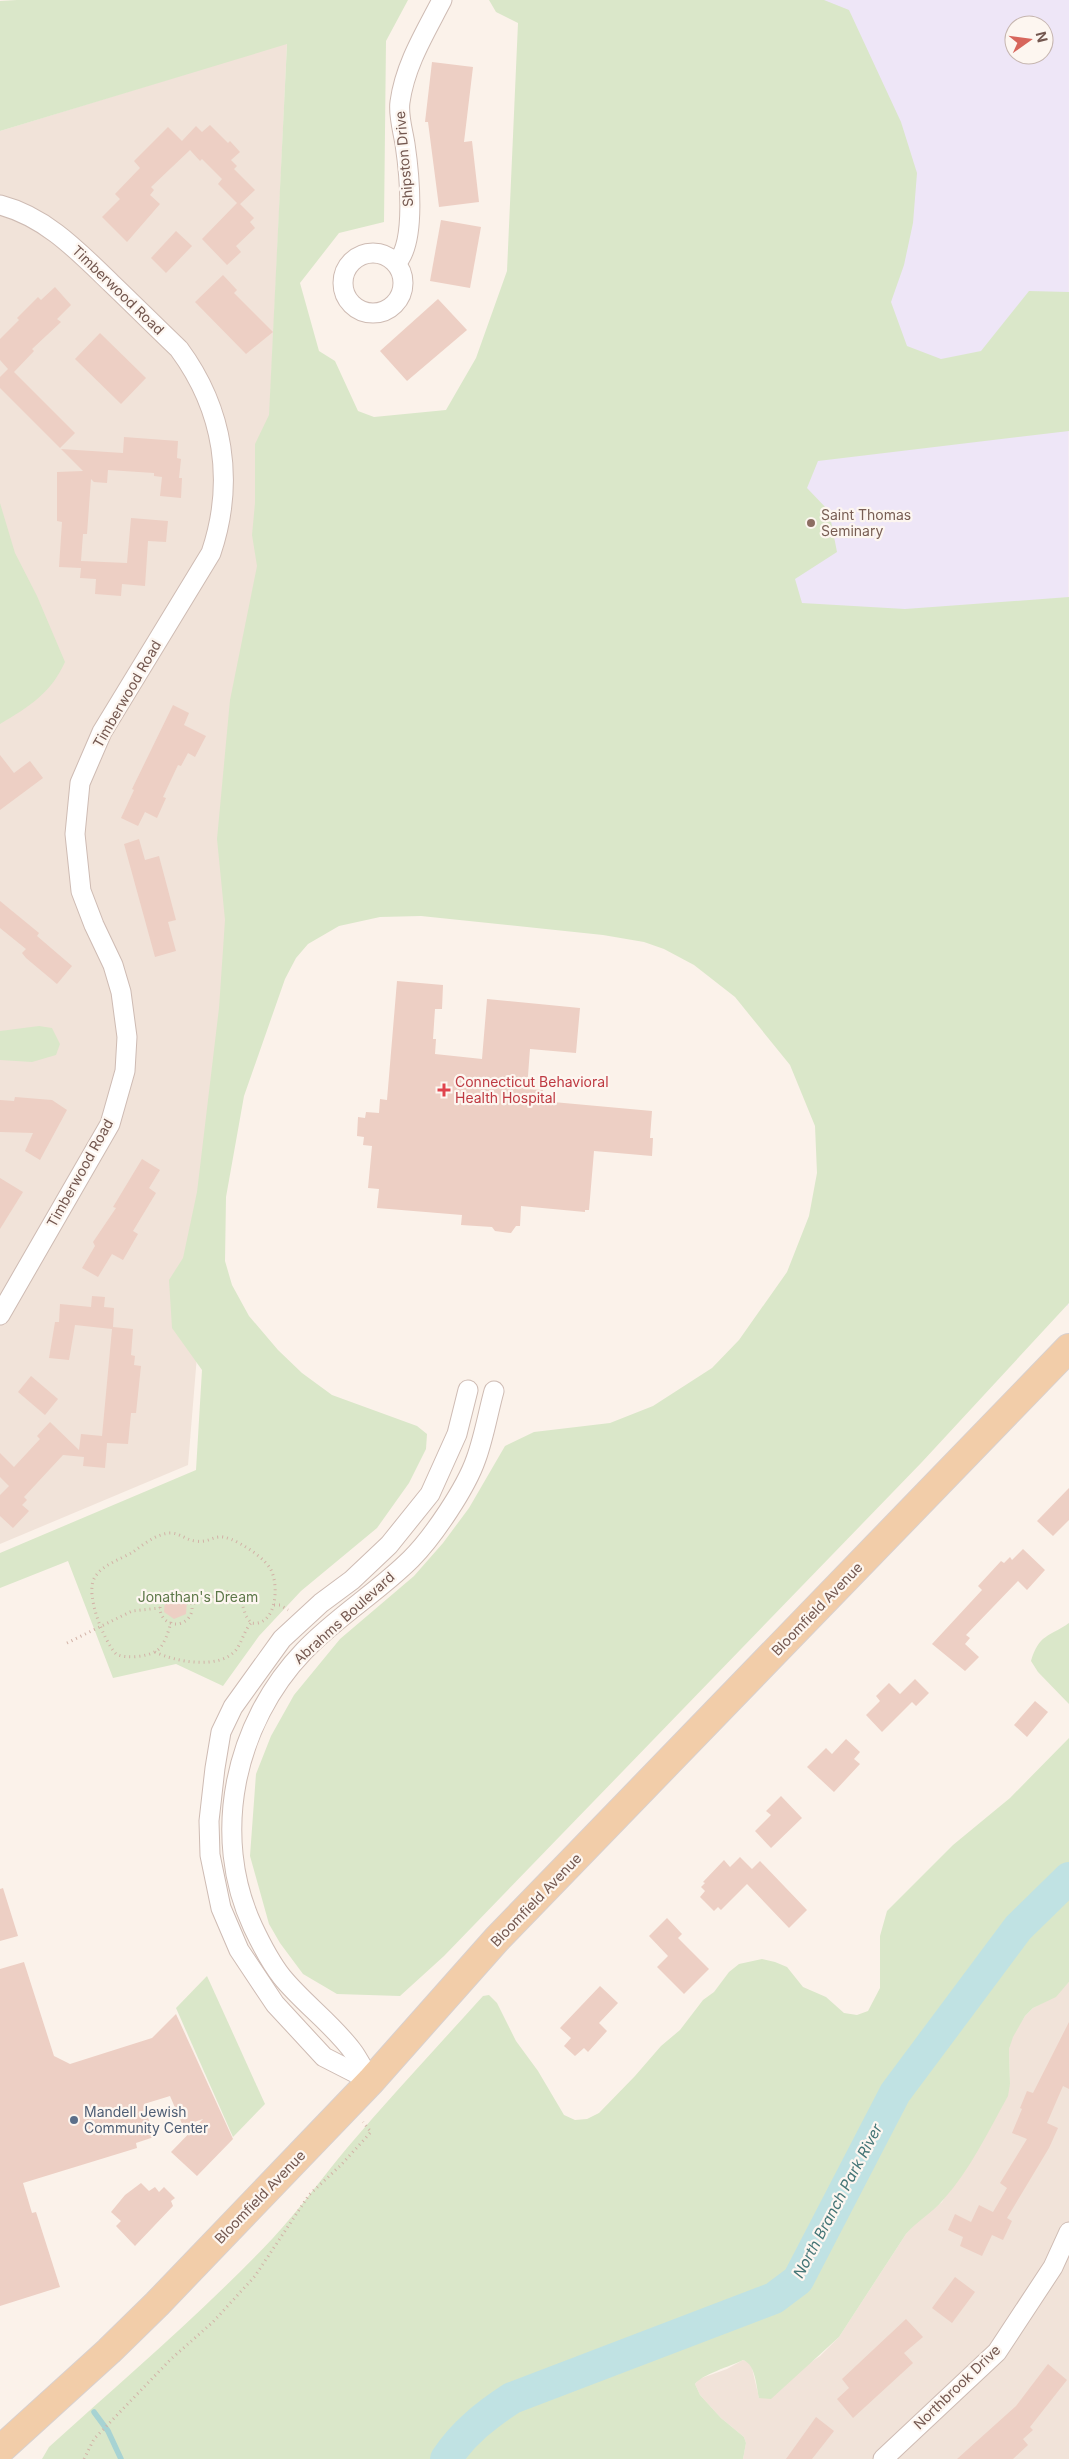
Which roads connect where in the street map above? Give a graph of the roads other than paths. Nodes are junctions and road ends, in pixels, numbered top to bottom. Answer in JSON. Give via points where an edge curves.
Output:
{"nodes":[{"id":1,"x":442,"y":0,"type":"edge"},
{"id":2,"x":0,"y":205,"type":"edge"},
{"id":3,"x":396,"y":263,"type":"dead end"},
{"id":4,"x":0,"y":1315,"type":"edge"},
{"id":5,"x":1069,"y":1348,"type":"edge"},
{"id":6,"x":468,"y":1390,"type":"dead end"},
{"id":7,"x":494,"y":1391,"type":"dead end"},
{"id":8,"x":371,"y":2081,"type":"junction"},
{"id":9,"x":1069,"y":2232,"type":"edge"},
{"id":10,"x":1061,"y":2270,"type":"edge"},
{"id":11,"x":0,"y":2450,"type":"edge"},
{"id":12,"x":883,"y":2459,"type":"edge"}],
"edges":[{"from":1,"to":3,"type":"street","name":"Shipston Drive","via":[[409,65],[400,104],[407,156],[410,232]]},
{"from":2,"to":4,"type":"street","name":"Timberwood Road","via":[[53,230],[76,248],[179,350],[192,367],[216,420],[223,466],[224,503],[211,553],[102,732],[80,784],[75,834],[81,891],[113,965],[121,992],[127,1038],[126,1070],[110,1124]]},
{"from":5,"to":8,"type":"main road","name":"Bloomfield Avenue","via":[[504,1932]]},
{"from":6,"to":8,"type":"street","name":"Abrahms Boulevard","via":[[457,1434],[430,1494],[389,1545],[282,1639],[233,1707],[221,1732],[214,1768],[209,1821],[210,1855],[222,1908],[239,1950],[275,2004],[324,2056]]},
{"from":7,"to":8,"type":"street","name":"Abrahms Boulevard","via":[[476,1460],[456,1498],[411,1559],[305,1649],[286,1670],[258,1716],[237,1773],[233,1824],[235,1865],[252,1925],[282,1977],[353,2052]]},
{"from":8,"to":11,"type":"main road","name":"Bloomfield Avenue","via":[[133,2329]]},
{"from":9,"to":10,"type":"street","name":"Northbrook Drive"},
{"from":10,"to":12,"type":"street","name":"Northbrook Drive","via":[[997,2352]]}]}
